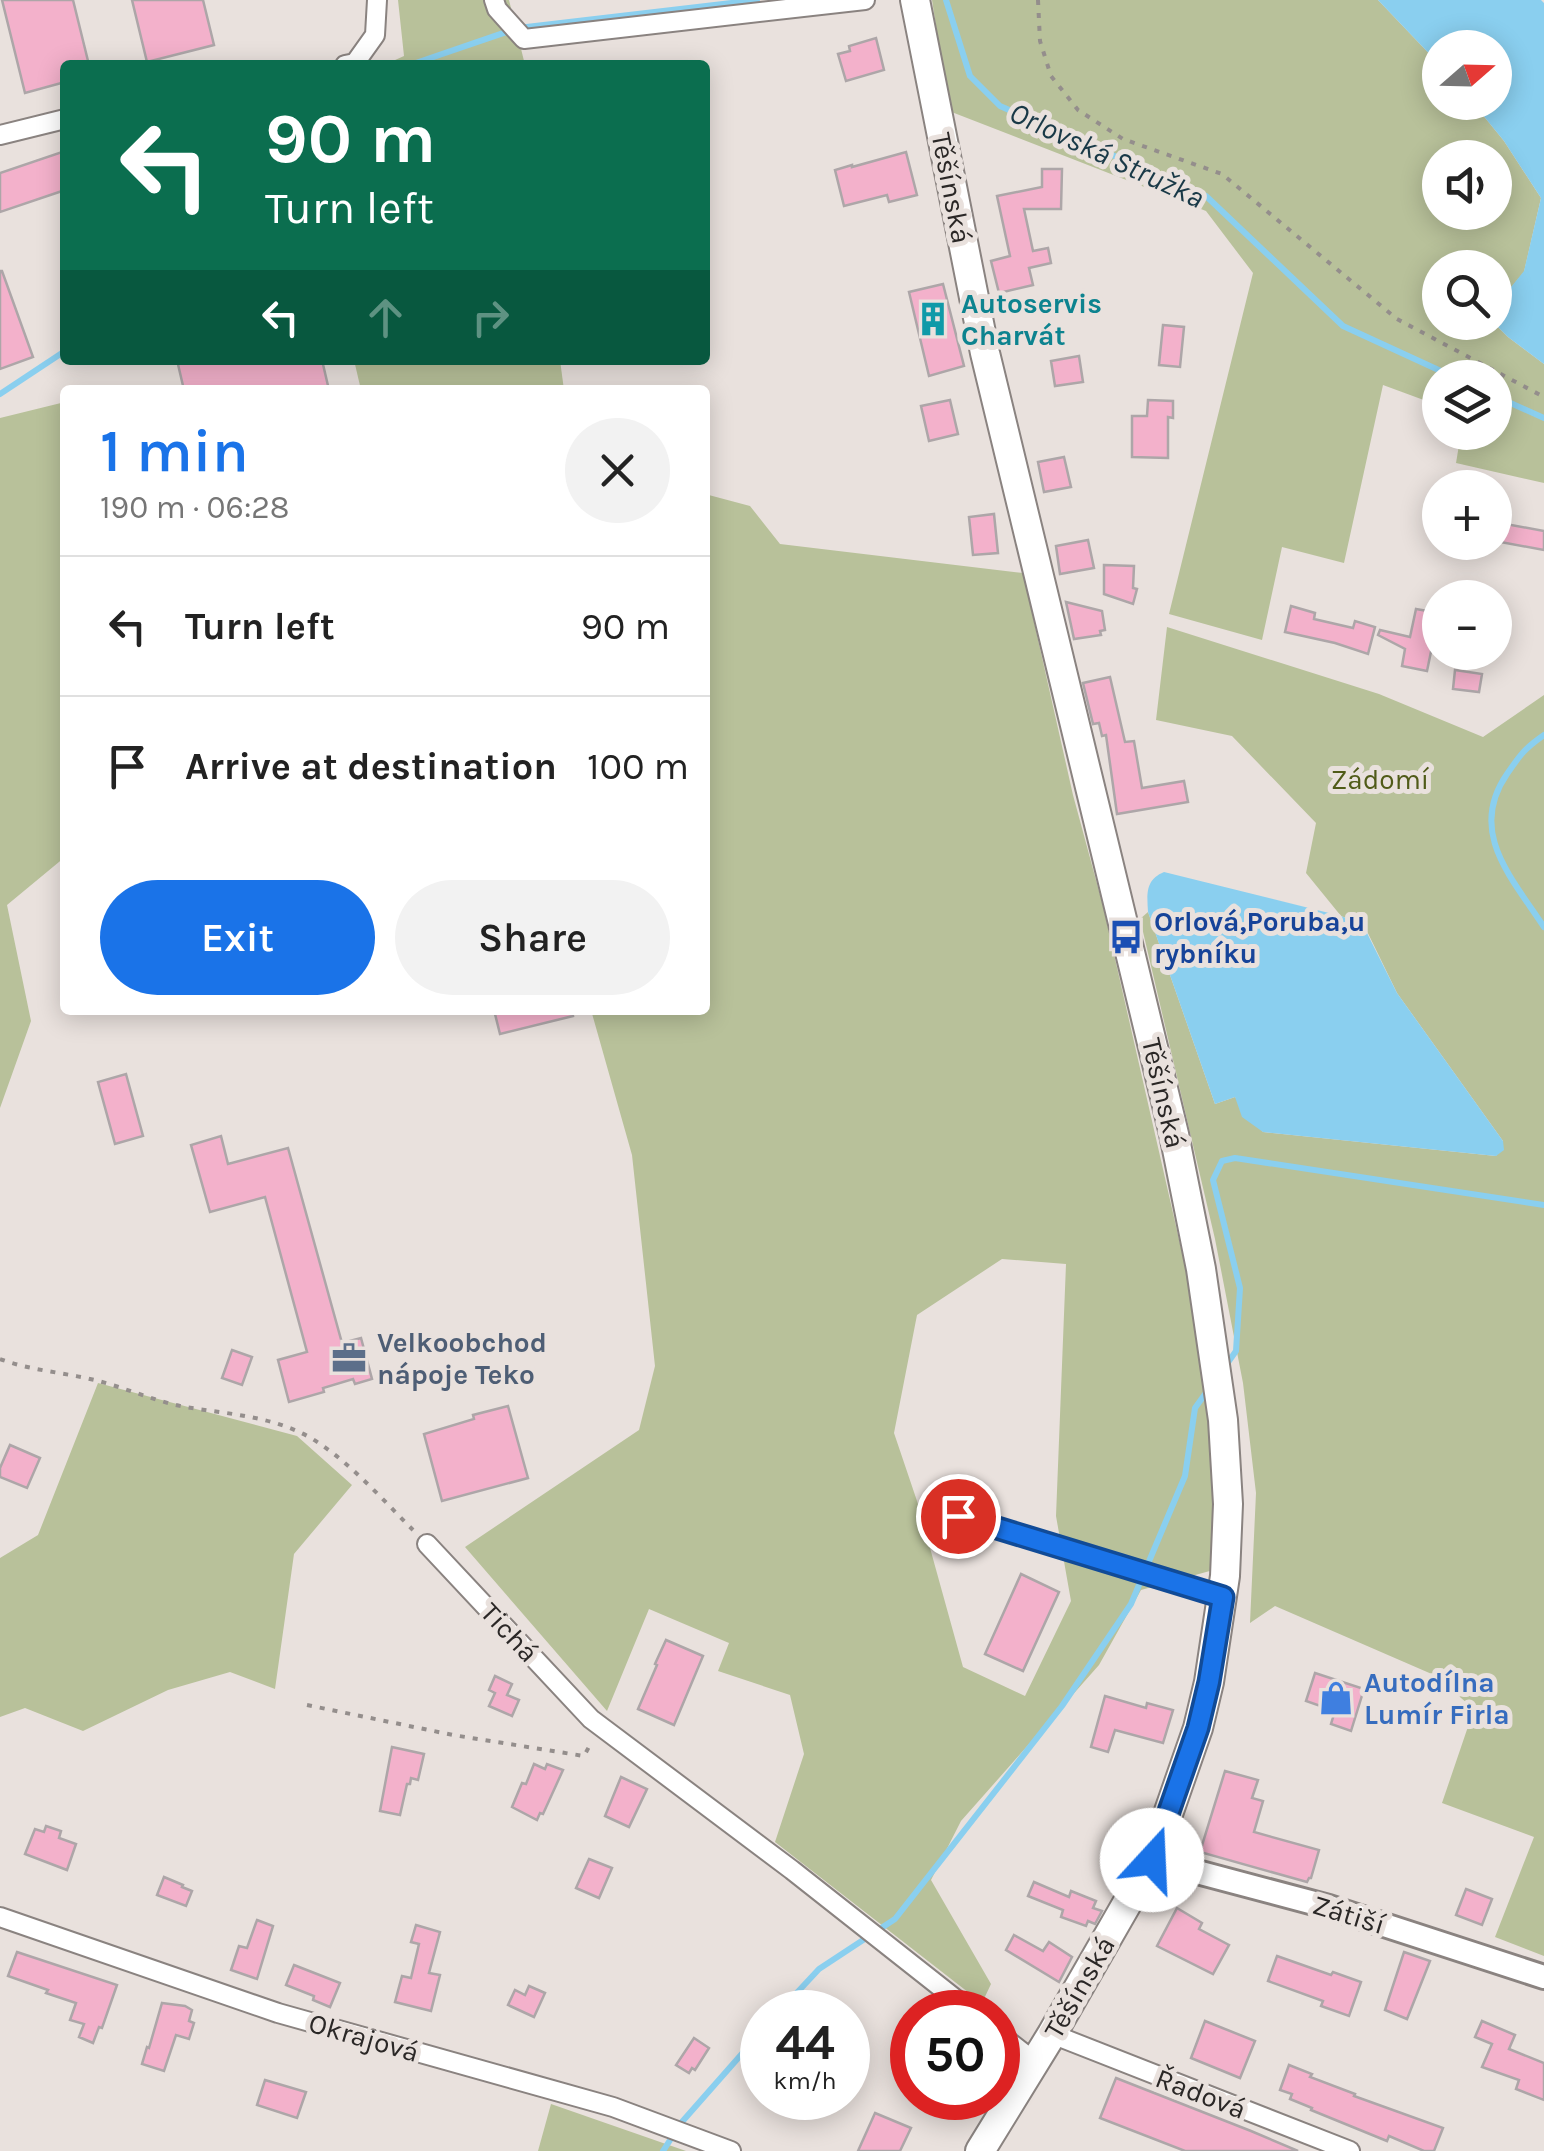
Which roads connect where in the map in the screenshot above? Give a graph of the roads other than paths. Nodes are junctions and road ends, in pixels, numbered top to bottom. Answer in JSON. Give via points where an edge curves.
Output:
{"nodes":[{"id":1,"x":377,"y":0,"type":"edge"},
{"id":2,"x":494,"y":0,"type":"edge"},
{"id":3,"x":865,"y":0,"type":"edge"},
{"id":4,"x":915,"y":0,"type":"edge"},
{"id":5,"x":357,"y":60,"type":"edge"},
{"id":6,"x":60,"y":119,"type":"edge"},
{"id":7,"x":0,"y":135,"type":"edge"},
{"id":8,"x":931,"y":1509,"type":"dead end"},
{"id":9,"x":427,"y":1544,"type":"road end"},
{"id":10,"x":1223,"y":1597,"type":"junction"},
{"id":11,"x":1152,"y":1860,"type":"junction"},
{"id":12,"x":0,"y":1917,"type":"edge"},
{"id":13,"x":1544,"y":1978,"type":"edge"},
{"id":14,"x":944,"y":1990,"type":"edge"},
{"id":15,"x":1052,"y":2034,"type":"junction"},
{"id":16,"x":1020,"y":2050,"type":"edge"},
{"id":17,"x":1035,"y":2062,"type":"junction"},
{"id":18,"x":731,"y":2151,"type":"edge"},
{"id":19,"x":980,"y":2151,"type":"edge"},
{"id":20,"x":1350,"y":2151,"type":"edge"}],
"edges":[{"from":1,"to":5,"type":"street","via":[[375,35]]},
{"from":2,"to":3,"type":"street","via":[[524,39]]},
{"from":4,"to":10,"type":"main road","name":"Těšínská","via":[[986,353],[1201,1269],[1223,1420]]},
{"from":6,"to":7,"type":"street"},
{"from":8,"to":10,"type":"street"},
{"from":9,"to":14,"type":"street","name":"Tichá","via":[[591,1719]]},
{"from":10,"to":11,"type":"main road","name":"Těšínská","via":[[1198,1728]]},
{"from":11,"to":13,"type":"street","name":"Zátiší","via":[[1329,1906]]},
{"from":11,"to":15,"type":"main road","name":"Těšínská"},
{"from":12,"to":18,"type":"street","name":"Okrajová","via":[[278,2013],[613,2107]]},
{"from":15,"to":17,"type":"main road","name":"Těšínská"},
{"from":15,"to":20,"type":"street","name":"Řadová"},
{"from":16,"to":17,"type":"street"},
{"from":17,"to":19,"type":"main road","name":"Těšínská"}]}
